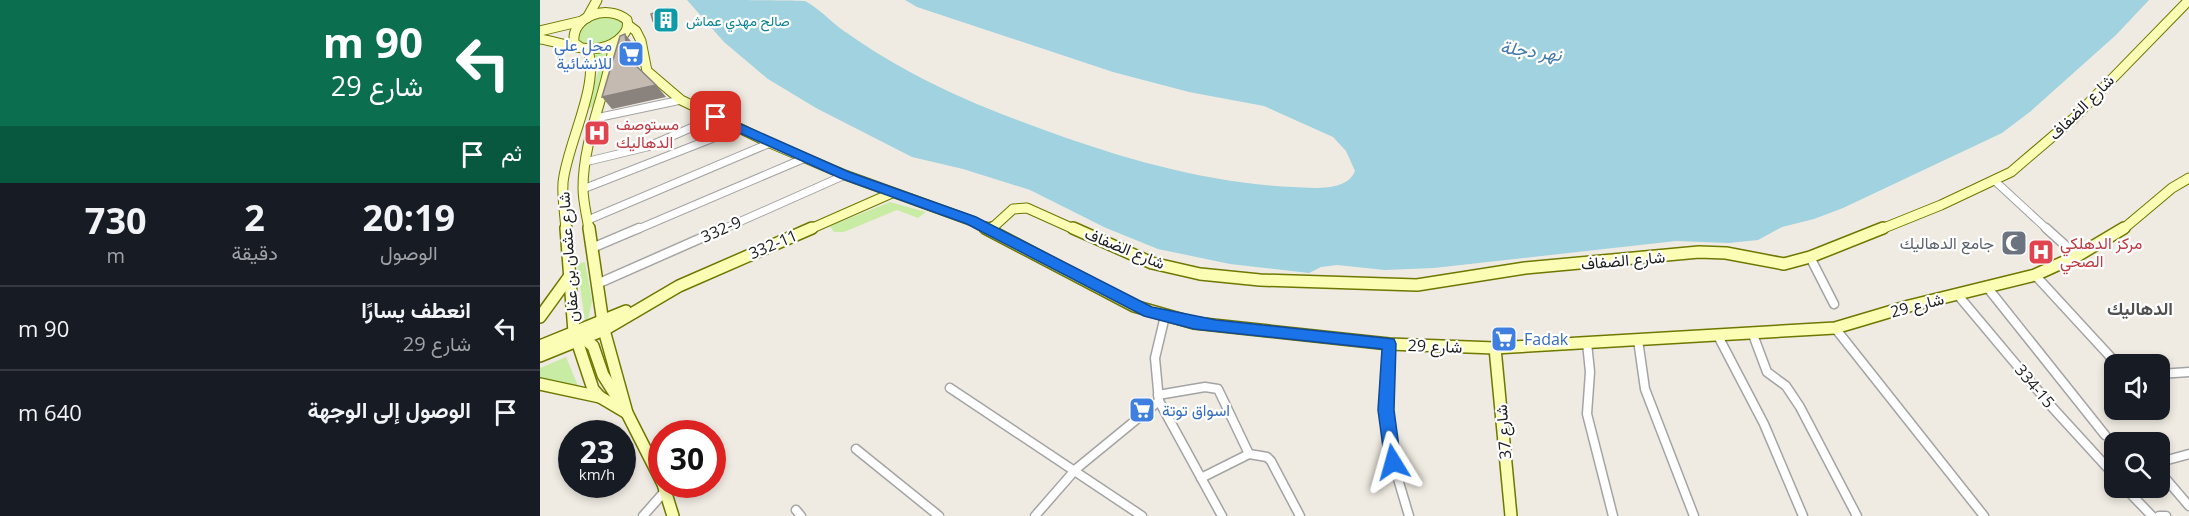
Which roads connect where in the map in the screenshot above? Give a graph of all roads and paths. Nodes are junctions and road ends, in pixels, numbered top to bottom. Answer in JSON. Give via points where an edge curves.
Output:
{"nodes":[{"id":1,"x":597,"y":0,"type":"edge"},
{"id":2,"x":2189,"y":0,"type":"edge"},
{"id":3,"x":612,"y":12,"type":"junction"},
{"id":4,"x":584,"y":20,"type":"junction"},
{"id":5,"x":628,"y":25,"type":"junction"},
{"id":6,"x":540,"y":31,"type":"edge"},
{"id":7,"x":540,"y":39,"type":"edge"},
{"id":8,"x":641,"y":41,"type":"junction"},
{"id":9,"x":615,"y":42,"type":"junction"},
{"id":10,"x":583,"y":48,"type":"junction"},
{"id":11,"x":681,"y":100,"type":"junction"},
{"id":12,"x":716,"y":117,"type":"junction"},
{"id":13,"x":596,"y":118,"type":"junction"},
{"id":14,"x":739,"y":128,"type":"junction"},
{"id":15,"x":770,"y":143,"type":"junction"},
{"id":16,"x":805,"y":158,"type":"junction"},
{"id":17,"x":585,"y":162,"type":"junction"},
{"id":18,"x":844,"y":175,"type":"junction"},
{"id":19,"x":2189,"y":178,"type":"edge"},
{"id":20,"x":1995,"y":181,"type":"junction"},
{"id":21,"x":583,"y":189,"type":"junction"},
{"id":22,"x":892,"y":193,"type":"junction"},
{"id":23,"x":588,"y":220,"type":"junction"},
{"id":24,"x":990,"y":230,"type":"junction"},
{"id":25,"x":592,"y":248,"type":"junction"},
{"id":26,"x":2077,"y":256,"type":"junction"},
{"id":27,"x":1810,"y":257,"type":"junction"},
{"id":28,"x":2035,"y":275,"type":"junction"},
{"id":29,"x":569,"y":277,"type":"junction"},
{"id":30,"x":597,"y":284,"type":"junction"},
{"id":31,"x":1987,"y":287,"type":"junction"},
{"id":32,"x":1957,"y":294,"type":"junction"},
{"id":33,"x":1834,"y":304,"type":"dead end"},
{"id":34,"x":1165,"y":316,"type":"junction"},
{"id":35,"x":540,"y":318,"type":"edge"},
{"id":36,"x":603,"y":325,"type":"junction"},
{"id":37,"x":1835,"y":327,"type":"junction"},
{"id":38,"x":1752,"y":333,"type":"junction"},
{"id":39,"x":1718,"y":336,"type":"junction"},
{"id":40,"x":578,"y":338,"type":"junction"},
{"id":41,"x":1638,"y":340,"type":"junction"},
{"id":42,"x":1587,"y":343,"type":"junction"},
{"id":43,"x":1389,"y":344,"type":"junction"},
{"id":44,"x":540,"y":346,"type":"edge"},
{"id":45,"x":1495,"y":348,"type":"junction"},
{"id":46,"x":2108,"y":354,"type":"edge"},
{"id":47,"x":540,"y":356,"type":"edge"},
{"id":48,"x":2189,"y":372,"type":"edge"},
{"id":49,"x":2170,"y":373,"type":"edge"},
{"id":50,"x":540,"y":384,"type":"edge"},
{"id":51,"x":950,"y":388,"type":"dead end"},
{"id":52,"x":600,"y":397,"type":"junction"},
{"id":53,"x":1158,"y":398,"type":"junction"},
{"id":54,"x":627,"y":413,"type":"junction"},
{"id":55,"x":2104,"y":434,"type":"edge"},
{"id":56,"x":856,"y":448,"type":"dead end"},
{"id":57,"x":1249,"y":454,"type":"junction"},
{"id":58,"x":2189,"y":454,"type":"edge"},
{"id":59,"x":648,"y":456,"type":"edge"},
{"id":60,"x":2170,"y":459,"type":"edge"},
{"id":61,"x":2104,"y":464,"type":"edge"},
{"id":62,"x":1076,"y":470,"type":"junction"},
{"id":63,"x":1201,"y":478,"type":"junction"},
{"id":64,"x":2170,"y":484,"type":"edge"},
{"id":65,"x":655,"y":498,"type":"edge"},
{"id":66,"x":667,"y":498,"type":"edge"},
{"id":67,"x":2135,"y":498,"type":"edge"},
{"id":68,"x":2189,"y":506,"type":"edge"},
{"id":69,"x":643,"y":516,"type":"edge"},
{"id":70,"x":673,"y":516,"type":"edge"},
{"id":71,"x":939,"y":516,"type":"edge"},
{"id":72,"x":1035,"y":516,"type":"edge"},
{"id":73,"x":1142,"y":516,"type":"edge"},
{"id":74,"x":1222,"y":516,"type":"edge"},
{"id":75,"x":1300,"y":516,"type":"edge"},
{"id":76,"x":1409,"y":516,"type":"edge"},
{"id":77,"x":1511,"y":516,"type":"edge"},
{"id":78,"x":1613,"y":516,"type":"edge"},
{"id":79,"x":1694,"y":516,"type":"edge"},
{"id":80,"x":1803,"y":516,"type":"edge"},
{"id":81,"x":1857,"y":516,"type":"edge"},
{"id":82,"x":1984,"y":516,"type":"edge"},
{"id":83,"x":2152,"y":516,"type":"edge"},
{"id":84,"x":2159,"y":516,"type":"edge"},
{"id":85,"x":2166,"y":516,"type":"edge"}],
"edges":[{"from":1,"to":3,"type":"street"},
{"from":1,"to":4,"type":"street"},
{"from":2,"to":20,"type":"street","name":"شارع الضفاف","via":[[2073,119],[2024,163]]},
{"from":3,"to":4,"type":"street"},
{"from":3,"to":5,"type":"street","via":[[625,16]]},
{"from":4,"to":6,"type":"street"},
{"from":4,"to":10,"type":"street","via":[[573,35],[573,41]]},
{"from":5,"to":8,"type":"street","name":"شارع 29"},
{"from":5,"to":9,"type":"street"},
{"from":7,"to":10,"type":"street"},
{"from":8,"to":9,"type":"street"},
{"from":8,"to":11,"type":"street","name":"شارع 29","via":[[648,71]]},
{"from":9,"to":10,"type":"street","via":[[601,48]]},
{"from":9,"to":13,"type":"street","name":"شارع عثمان بن عفان"},
{"from":10,"to":29,"type":"street","name":"شارع عثمان بن عفان","via":[[592,60],[591,76],[563,184]]},
{"from":11,"to":12,"type":"street","name":"شارع 29"},
{"from":11,"to":13,"type":"street"},
{"from":12,"to":14,"type":"street","name":"شارع 29"},
{"from":12,"to":17,"type":"street","via":[[647,147]]},
{"from":13,"to":17,"type":"street","name":"شارع عثمان بن عفان"},
{"from":14,"to":15,"type":"street","name":"شارع 29"},
{"from":14,"to":21,"type":"street"},
{"from":15,"to":16,"type":"street","name":"شارع 29"},
{"from":15,"to":23,"type":"street"},
{"from":16,"to":18,"type":"street","name":"شارع 29"},
{"from":16,"to":25,"type":"street"},
{"from":17,"to":21,"type":"street","name":"شارع عثمان بن عفان"},
{"from":18,"to":22,"type":"street","name":"شارع 29"},
{"from":18,"to":30,"type":"street","name":"332-9"},
{"from":19,"to":26,"type":"street","name":"شارع 29","via":[[2126,227]]},
{"from":20,"to":26,"type":"street"},
{"from":20,"to":27,"type":"street","name":"شارع الضفاف"},
{"from":21,"to":23,"type":"street","name":"شارع عثمان بن عفان"},
{"from":22,"to":24,"type":"street","name":"شارع 29"},
{"from":22,"to":36,"type":"street","name":"332-11","via":[[701,276]]},
{"from":23,"to":25,"type":"street","name":"شارع عثمان بن عفان"},
{"from":24,"to":27,"type":"street","name":"شارع الضفاف","via":[[1013,209],[1027,208],[1152,263],[1200,274],[1409,285],[1525,268],[1699,252],[1784,264]]},
{"from":24,"to":34,"type":"street","name":"شارع 29","via":[[1134,306]]},
{"from":25,"to":30,"type":"street","name":"شارع عثمان بن عفان"},
{"from":26,"to":28,"type":"street","name":"شارع 29"},
{"from":27,"to":33,"type":"street"},
{"from":28,"to":31,"type":"street","name":"شارع 29"},
{"from":28,"to":46,"type":"street"},
{"from":29,"to":35,"type":"street"},
{"from":29,"to":40,"type":"street","name":"شارع عثمان بن عفان"},
{"from":30,"to":36,"type":"street","name":"شارع عثمان بن عفان"},
{"from":31,"to":32,"type":"street","name":"شارع 29"},
{"from":31,"to":55,"type":"street"},
{"from":32,"to":37,"type":"street","name":"شارع 29"},
{"from":32,"to":61,"type":"street","name":"334-15"},
{"from":34,"to":43,"type":"street","name":"شارع 29","via":[[1233,328]]},
{"from":34,"to":53,"type":"street","via":[[1155,358]]},
{"from":36,"to":40,"type":"street","name":"332-11"},
{"from":36,"to":54,"type":"street","name":"شارع عثمان بن عفان"},
{"from":37,"to":38,"type":"street","name":"شارع 29"},
{"from":37,"to":82,"type":"street"},
{"from":38,"to":39,"type":"street","name":"شارع 29"},
{"from":38,"to":81,"type":"street","via":[[1767,372],[1786,386],[1800,407]]},
{"from":39,"to":41,"type":"street","name":"شارع 29"},
{"from":39,"to":80,"type":"street","via":[[1791,482]]},
{"from":40,"to":44,"type":"street"},
{"from":40,"to":47,"type":"street"},
{"from":40,"to":52,"type":"street","name":"شارع عثمان بن عفان","via":[[589,382]]},
{"from":40,"to":54,"type":"street","via":[[592,346],[603,375]]},
{"from":41,"to":42,"type":"street","name":"شارع 29"},
{"from":41,"to":79,"type":"street","via":[[1645,389]]},
{"from":42,"to":45,"type":"street","name":"شارع 29"},
{"from":42,"to":78,"type":"street","via":[[1587,414]]},
{"from":43,"to":45,"type":"street","name":"شارع 29"},
{"from":43,"to":76,"type":"street","via":[[1386,410],[1393,462]]},
{"from":45,"to":77,"type":"street","name":"شارع 37"},
{"from":48,"to":49,"type":"street"},
{"from":50,"to":52,"type":"street"},
{"from":51,"to":62,"type":"street"},
{"from":52,"to":54,"type":"street","name":"شارع عثمان بن عفان"},
{"from":53,"to":57,"type":"street","via":[[1205,387],[1218,389]]},
{"from":53,"to":62,"type":"street"},
{"from":53,"to":63,"type":"street"},
{"from":54,"to":59,"type":"street","name":"شارع عثمان بن عفان"},
{"from":56,"to":71,"type":"street"},
{"from":57,"to":63,"type":"street"},
{"from":57,"to":75,"type":"street","via":[[1268,457]]},
{"from":58,"to":60,"type":"street"},
{"from":62,"to":72,"type":"street"},
{"from":62,"to":73,"type":"street"},
{"from":63,"to":74,"type":"street"},
{"from":64,"to":68,"type":"street"},
{"from":65,"to":69,"type":"street"},
{"from":66,"to":70,"type":"street","name":"شارع عثمان بن عفان"},
{"from":67,"to":83,"type":"street"},
{"from":84,"to":85,"type":"street"}]}
